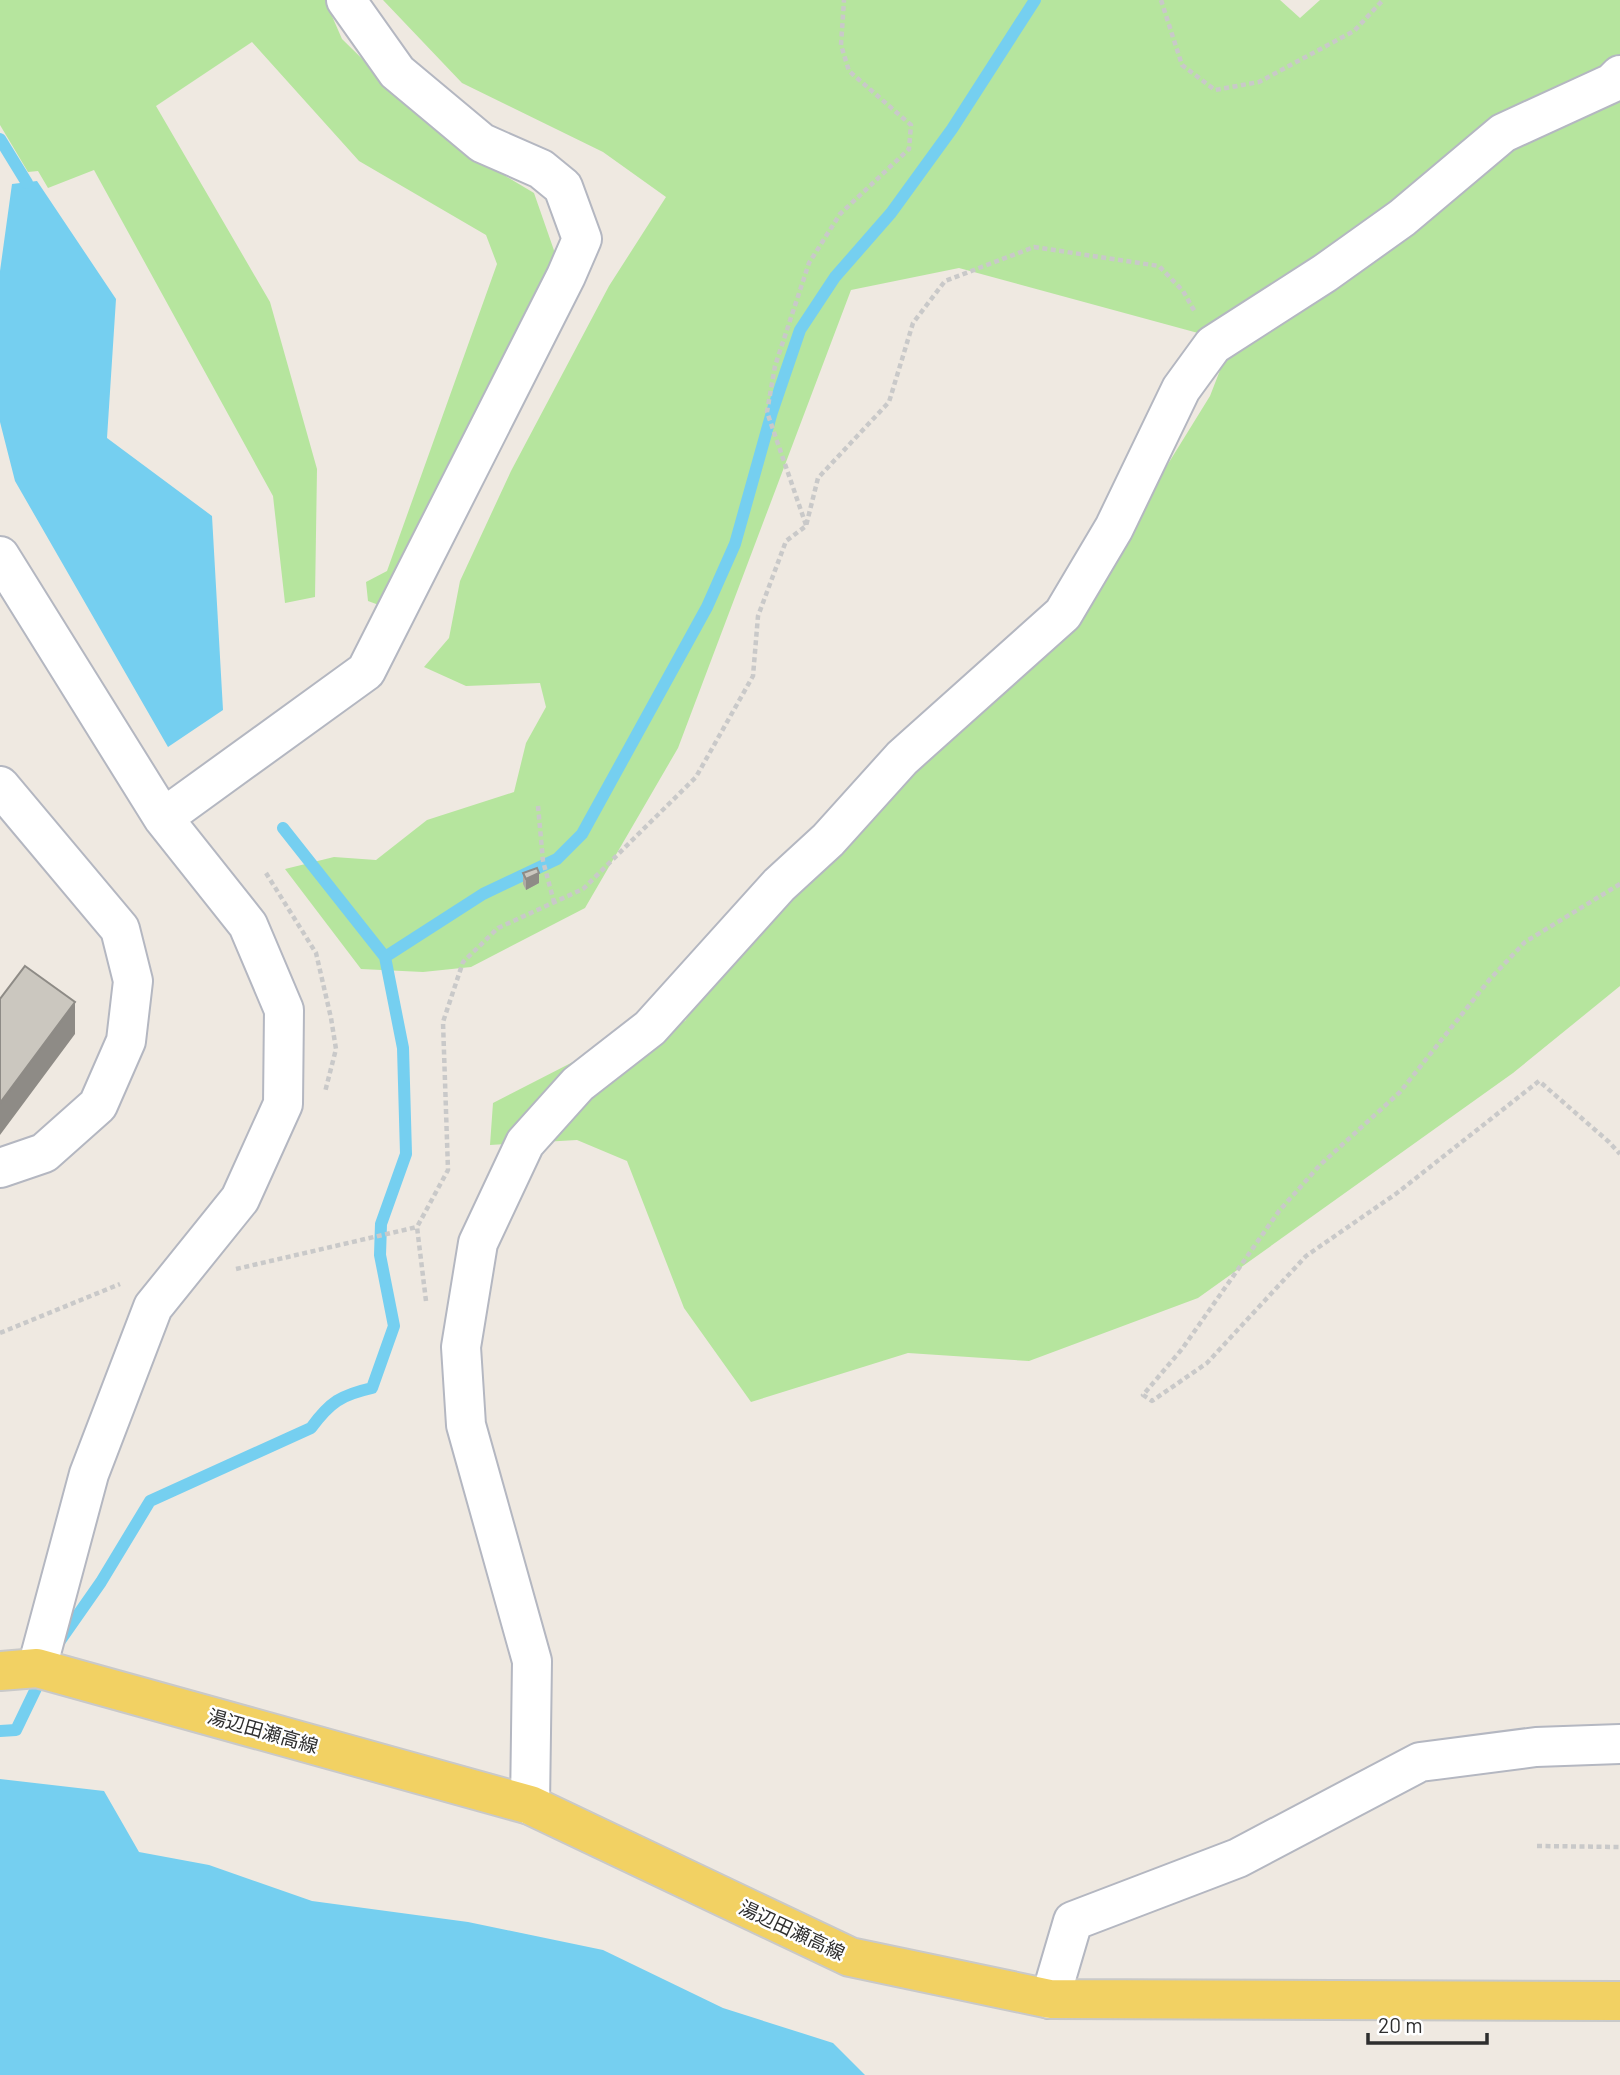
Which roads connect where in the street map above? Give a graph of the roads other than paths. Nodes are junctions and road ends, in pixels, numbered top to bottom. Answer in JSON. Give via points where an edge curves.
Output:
{"nodes":[{"id":1,"x":346,"y":0,"type":"edge"},
{"id":2,"x":1620,"y":75,"type":"edge"},
{"id":3,"x":0,"y":556,"type":"edge"},
{"id":4,"x":0,"y":786,"type":"edge"},
{"id":5,"x":163,"y":818,"type":"junction"},
{"id":6,"x":0,"y":1168,"type":"edge"},
{"id":7,"x":18,"y":1670,"type":"edge"},
{"id":8,"x":1620,"y":1744,"type":"edge"},
{"id":9,"x":530,"y":1805,"type":"junction"},
{"id":10,"x":1051,"y":1999,"type":"junction"},
{"id":11,"x":1620,"y":2001,"type":"edge"}],
"edges":[{"from":1,"to":5,"type":"street","via":[[397,72],[482,143],[541,169],[563,187],[582,239],[366,671]]},
{"from":2,"to":9,"type":"street","via":[[1612,83],[1503,133],[1402,218],[1213,345],[1181,389],[1114,528],[1063,614],[902,758],[828,840],[779,884],[650,1028],[578,1084],[525,1143],[478,1243],[461,1347],[466,1425],[532,1661]]},
{"from":3,"to":5,"type":"street"},
{"from":4,"to":6,"type":"street","via":[[120,929],[134,981],[126,1041],[98,1105],[44,1153]]},
{"from":5,"to":7,"type":"street","via":[[248,925],[284,1010],[284,1104],[240,1199],[153,1307]]},
{"from":7,"to":9,"type":"main road","name":"湯辺田瀬高線"},
{"from":8,"to":10,"type":"street","via":[[1536,1747],[1420,1762],[1238,1858],[1073,1921]]},
{"from":9,"to":10,"type":"main road","name":"湯辺田瀬高線","via":[[849,1958]]},
{"from":10,"to":11,"type":"main road","name":"湯辺田瀬高線"}]}
